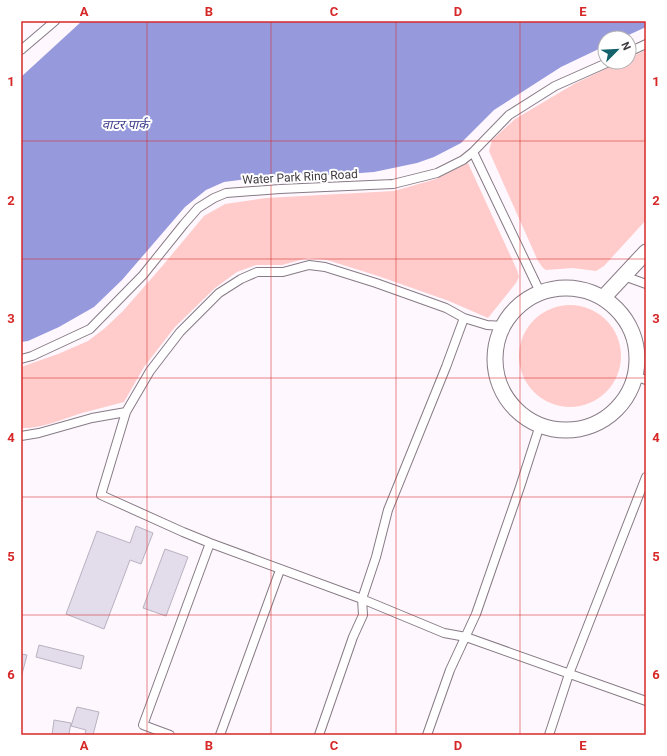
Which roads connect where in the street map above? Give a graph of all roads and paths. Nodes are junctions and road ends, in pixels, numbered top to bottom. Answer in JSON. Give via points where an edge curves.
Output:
{"nodes":[{"id":1,"x":55,"y":21,"type":"edge"},
{"id":2,"x":21,"y":50,"type":"edge"},
{"id":3,"x":597,"y":67,"type":"edge"},
{"id":4,"x":473,"y":152,"type":"junction"},
{"id":5,"x":646,"y":252,"type":"edge"},
{"id":6,"x":624,"y":276,"type":"junction"},
{"id":7,"x":646,"y":284,"type":"edge"},
{"id":8,"x":540,"y":292,"type":"junction"},
{"id":9,"x":604,"y":298,"type":"junction"},
{"id":10,"x":464,"y":318,"type":"junction"},
{"id":11,"x":503,"y":326,"type":"junction"},
{"id":12,"x":21,"y":359,"type":"edge"},
{"id":13,"x":641,"y":378,"type":"edge"},
{"id":14,"x":126,"y":412,"type":"junction"},
{"id":15,"x":540,"y":425,"type":"junction"},
{"id":16,"x":21,"y":436,"type":"edge"},
{"id":17,"x":646,"y":477,"type":"edge"},
{"id":18,"x":210,"y":543,"type":"junction"},
{"id":19,"x":280,"y":570,"type":"junction"},
{"id":20,"x":362,"y":599,"type":"junction"},
{"id":21,"x":466,"y":636,"type":"junction"},
{"id":22,"x":569,"y":674,"type":"junction"},
{"id":23,"x":646,"y":701,"type":"edge"},
{"id":24,"x":170,"y":735,"type":"edge"},
{"id":25,"x":220,"y":735,"type":"edge"},
{"id":26,"x":319,"y":735,"type":"edge"},
{"id":27,"x":427,"y":735,"type":"edge"},
{"id":28,"x":549,"y":735,"type":"edge"}],
"edges":[{"from":1,"to":2,"type":"lane"},
{"from":3,"to":4,"type":"lane","name":"Water Park Ring Road","via":[[555,86],[509,115]]},
{"from":4,"to":8,"type":"lane"},
{"from":4,"to":12,"type":"lane","name":"Water Park Ring Road","via":[[437,172],[393,184],[226,193],[214,198],[198,208],[143,275],[90,328]]},
{"from":5,"to":6,"type":"street"},
{"from":6,"to":7,"type":"lane"},
{"from":6,"to":9,"type":"street"},
{"from":8,"to":9,"type":"street","via":[[562,287],[583,290]]},
{"from":8,"to":11,"type":"street","via":[[512,312]]},
{"from":9,"to":13,"type":"street","via":[[620,313],[632,332]]},
{"from":10,"to":11,"type":"lane","via":[[487,325]]},
{"from":10,"to":14,"type":"lane","via":[[446,308],[325,267],[309,265],[283,272],[257,272],[219,293],[180,332],[150,371]]},
{"from":10,"to":20,"type":"lane","via":[[388,510]]},
{"from":11,"to":15,"type":"street","via":[[495,348],[496,372],[504,395],[519,413]]},
{"from":13,"to":15,"type":"street","via":[[626,399],[609,416],[587,427],[563,430]]},
{"from":14,"to":16,"type":"lane"},
{"from":14,"to":18,"type":"lane","via":[[101,495]]},
{"from":15,"to":21,"type":"lane","via":[[476,614]]},
{"from":17,"to":22,"type":"lane"},
{"from":18,"to":19,"type":"lane"},
{"from":18,"to":24,"type":"lane","via":[[143,725]]},
{"from":19,"to":20,"type":"lane"},
{"from":19,"to":25,"type":"lane"},
{"from":20,"to":21,"type":"lane","via":[[444,633]]},
{"from":20,"to":26,"type":"lane","via":[[363,615]]},
{"from":21,"to":22,"type":"lane"},
{"from":21,"to":27,"type":"lane","via":[[450,670]]},
{"from":22,"to":23,"type":"lane"},
{"from":22,"to":28,"type":"lane"}]}
